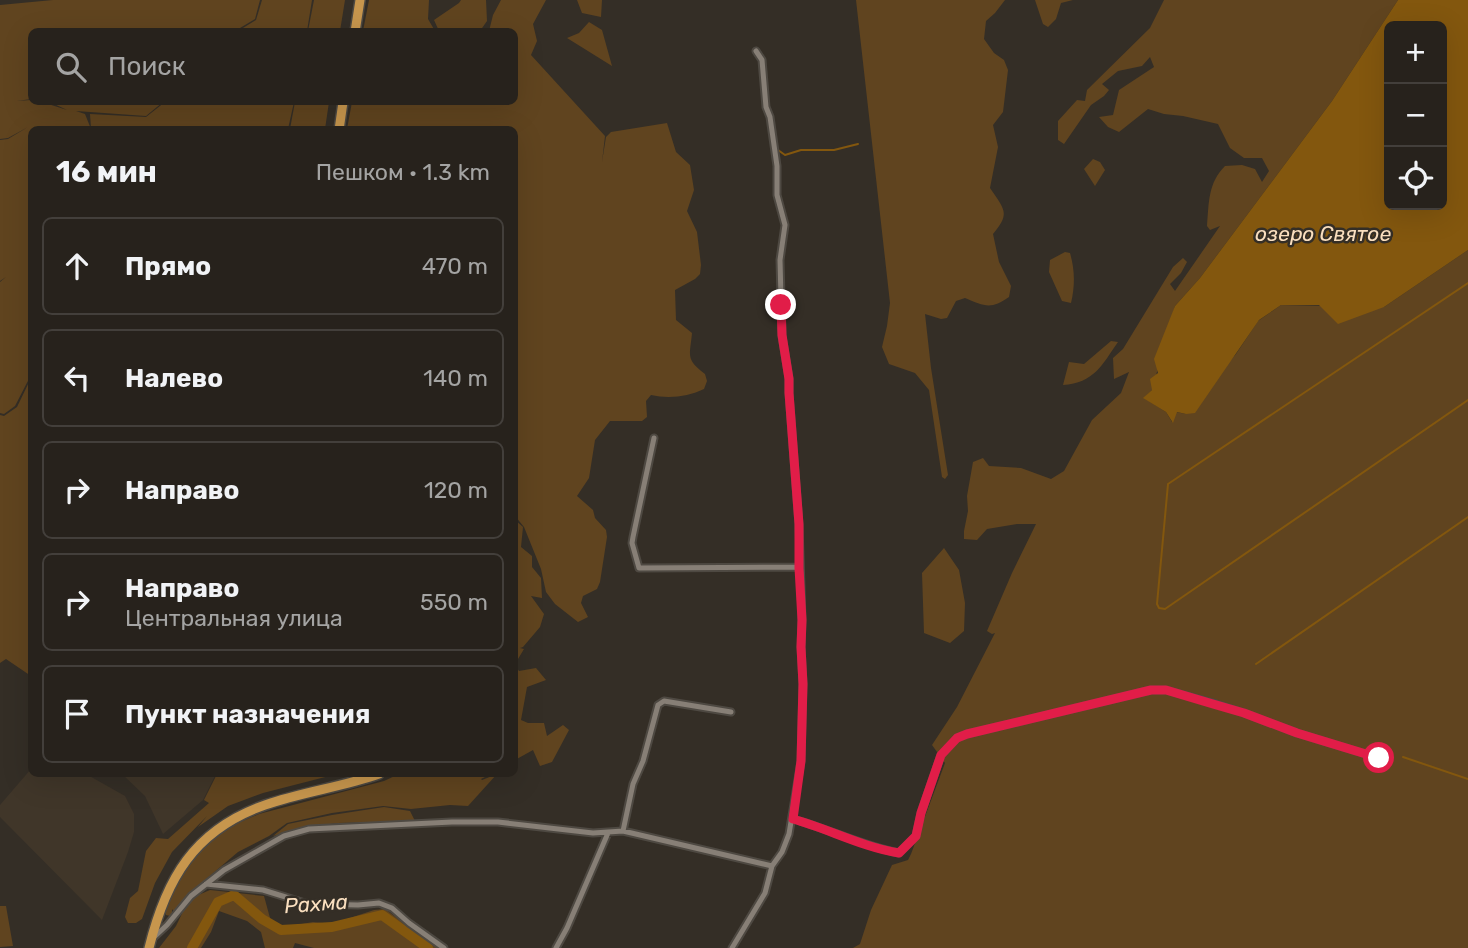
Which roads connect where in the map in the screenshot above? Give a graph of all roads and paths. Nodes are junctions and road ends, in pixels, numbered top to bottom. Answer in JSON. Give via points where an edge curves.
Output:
{"nodes":[{"id":1,"x":360,"y":0,"type":"edge"},
{"id":2,"x":356,"y":28,"type":"edge"},
{"id":3,"x":756,"y":51,"type":"dead end"},
{"id":4,"x":343,"y":105,"type":"edge"},
{"id":5,"x":340,"y":126,"type":"edge"},
{"id":6,"x":654,"y":438,"type":"dead end"},
{"id":7,"x":799,"y":568,"type":"junction"},
{"id":8,"x":730,"y":712,"type":"dead end"},
{"id":9,"x":1379,"y":758,"type":"dead end"},
{"id":10,"x":370,"y":777,"type":"edge"},
{"id":11,"x":793,"y":819,"type":"junction"},
{"id":12,"x":623,"y":831,"type":"junction"},
{"id":13,"x":608,"y":833,"type":"junction"},
{"id":14,"x":772,"y":866,"type":"junction"},
{"id":15,"x":206,"y":884,"type":"junction"},
{"id":16,"x":150,"y":944,"type":"edge"},
{"id":17,"x":444,"y":948,"type":"edge"},
{"id":18,"x":556,"y":948,"type":"edge"},
{"id":19,"x":732,"y":948,"type":"edge"}],
"edges":[{"from":1,"to":2,"type":"main road"},
{"from":3,"to":7,"type":"street","via":[[762,60],[777,166],[776,195],[785,225],[780,260],[782,335],[799,513]]},
{"from":4,"to":5,"type":"main road"},
{"from":6,"to":7,"type":"street","via":[[632,543],[639,568]]},
{"from":7,"to":11,"type":"street","via":[[803,684],[801,761]]},
{"from":8,"to":12,"type":"street","via":[[664,701],[658,705]]},
{"from":9,"to":11,"type":"street","via":[[1201,700],[1151,690],[957,738],[936,766],[916,836],[899,853]]},
{"from":10,"to":16,"type":"main road","via":[[264,805],[207,837],[172,882]]},
{"from":11,"to":14,"type":"street"},
{"from":12,"to":13,"type":"street"},
{"from":12,"to":14,"type":"street"},
{"from":13,"to":15,"type":"street","via":[[480,821],[309,830],[268,844]]},
{"from":13,"to":18,"type":"street"},
{"from":14,"to":19,"type":"street","via":[[765,893]]},
{"from":15,"to":16,"type":"street"},
{"from":15,"to":17,"type":"street","via":[[263,890],[305,903],[379,904],[392,908]]}]}
